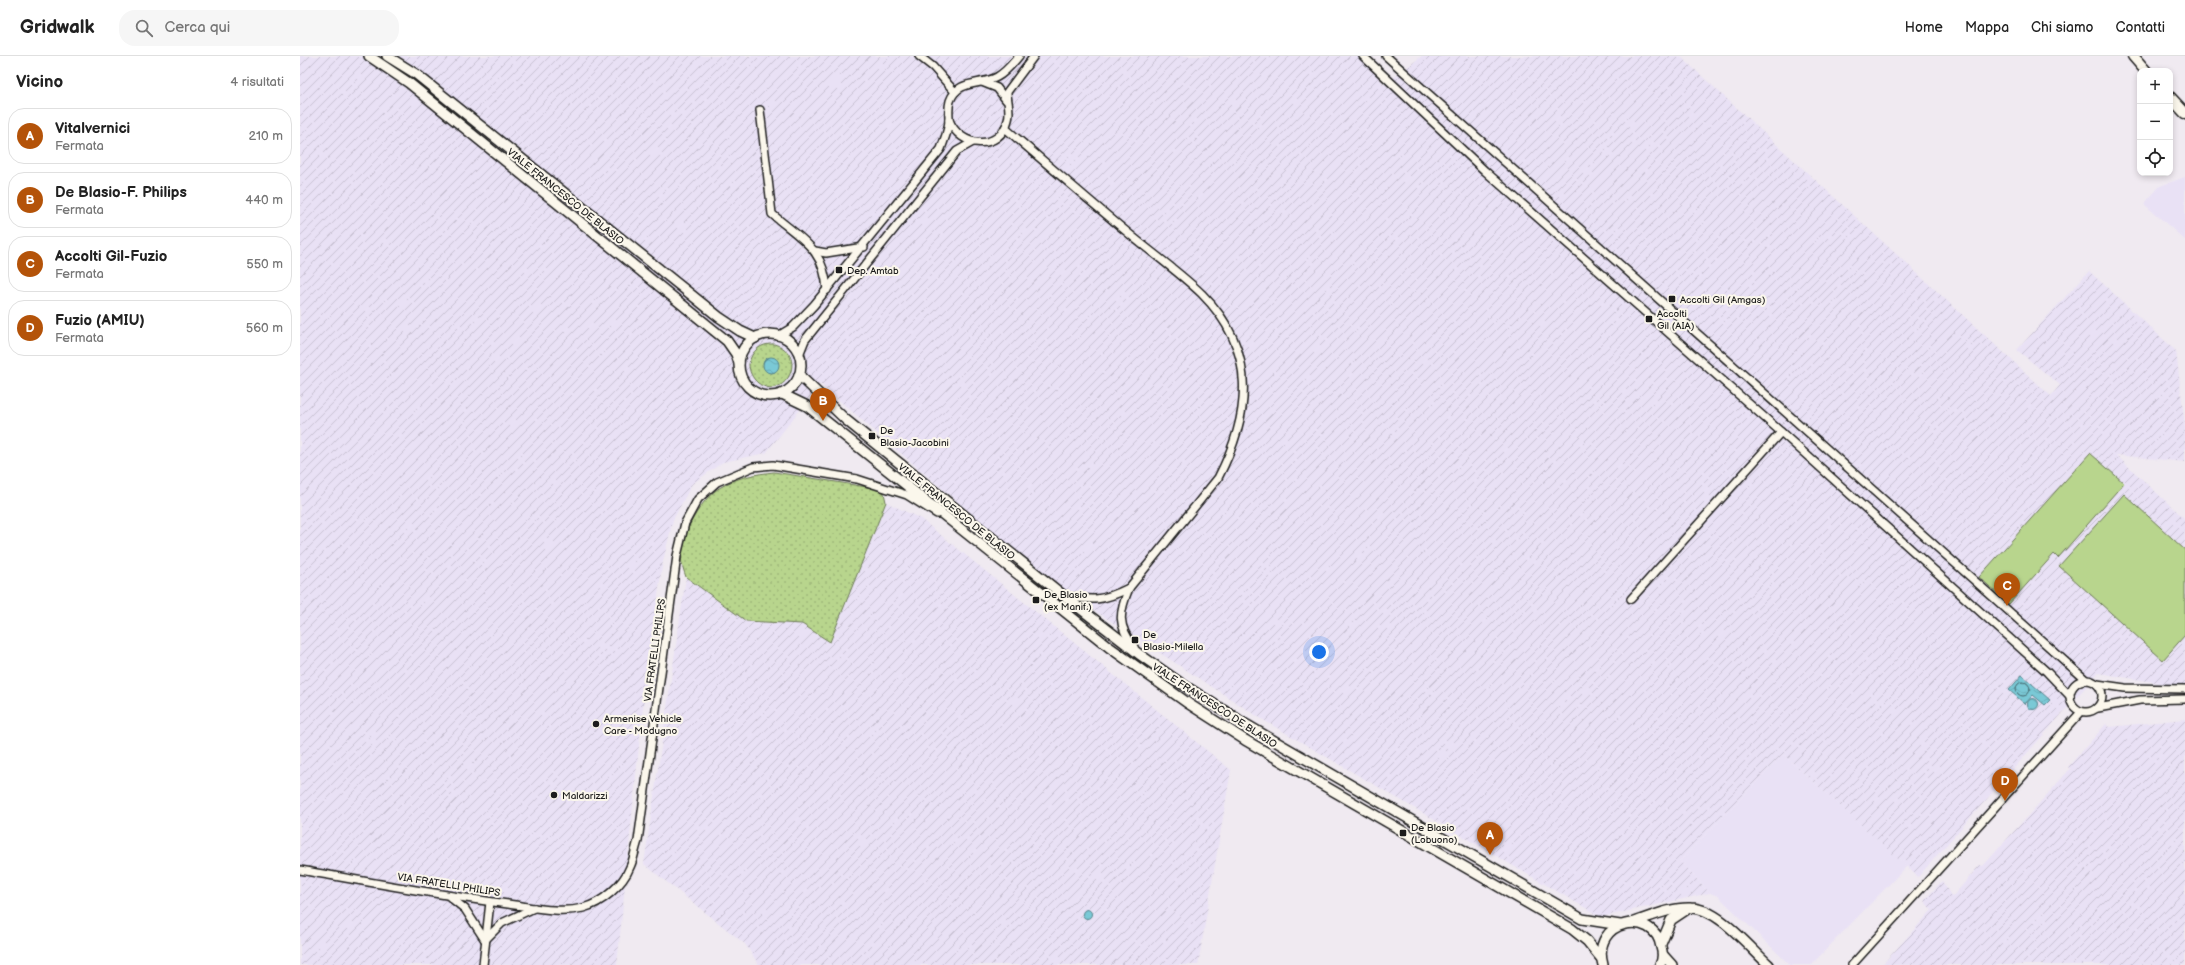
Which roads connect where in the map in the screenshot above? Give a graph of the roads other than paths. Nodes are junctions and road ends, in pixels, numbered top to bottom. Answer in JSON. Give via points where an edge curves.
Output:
{"nodes":[{"id":1,"x":370,"y":56,"type":"edge"},
{"id":2,"x":387,"y":56,"type":"edge"},
{"id":3,"x":919,"y":56,"type":"edge"},
{"id":4,"x":1019,"y":56,"type":"edge"},
{"id":5,"x":1034,"y":56,"type":"edge"},
{"id":6,"x":1363,"y":56,"type":"edge"},
{"id":7,"x":1386,"y":56,"type":"edge"},
{"id":8,"x":2133,"y":56,"type":"edge"},
{"id":9,"x":2143,"y":68,"type":"edge"},
{"id":10,"x":982,"y":82,"type":"junction"},
{"id":11,"x":955,"y":92,"type":"junction"},
{"id":12,"x":2173,"y":100,"type":"edge"},
{"id":13,"x":1007,"y":102,"type":"junction"},
{"id":14,"x":760,"y":110,"type":"dead end"},
{"id":15,"x":2185,"y":113,"type":"edge"},
{"id":16,"x":949,"y":120,"type":"junction"},
{"id":17,"x":1005,"y":128,"type":"junction"},
{"id":18,"x":973,"y":142,"type":"junction"},
{"id":19,"x":864,"y":247,"type":"junction"},
{"id":20,"x":815,"y":251,"type":"junction"},
{"id":21,"x":827,"y":290,"type":"junction"},
{"id":22,"x":778,"y":336,"type":"junction"},
{"id":23,"x":755,"y":338,"type":"junction"},
{"id":24,"x":799,"y":355,"type":"junction"},
{"id":25,"x":739,"y":363,"type":"junction"},
{"id":26,"x":799,"y":375,"type":"junction"},
{"id":27,"x":782,"y":394,"type":"junction"},
{"id":28,"x":1781,"y":432,"type":"junction"},
{"id":29,"x":966,"y":532,"type":"junction"},
{"id":30,"x":1129,"y":588,"type":"junction"},
{"id":31,"x":1064,"y":596,"type":"junction"},
{"id":32,"x":1631,"y":599,"type":"dead end"},
{"id":33,"x":1139,"y":654,"type":"junction"},
{"id":34,"x":2086,"y":680,"type":"junction"},
{"id":35,"x":2097,"y":684,"type":"junction"},
{"id":36,"x":2185,"y":689,"type":"edge"},
{"id":37,"x":2070,"y":696,"type":"junction"},
{"id":38,"x":2185,"y":699,"type":"edge"},
{"id":39,"x":2098,"y":708,"type":"junction"},
{"id":40,"x":2081,"y":712,"type":"junction"},
{"id":41,"x":300,"y":870,"type":"edge"},
{"id":42,"x":448,"y":895,"type":"junction"},
{"id":43,"x":490,"y":902,"type":"junction"},
{"id":44,"x":535,"y":907,"type":"junction"},
{"id":45,"x":1691,"y":908,"type":"junction"},
{"id":46,"x":1631,"y":923,"type":"junction"},
{"id":47,"x":1620,"y":925,"type":"junction"},
{"id":48,"x":485,"y":940,"type":"junction"},
{"id":49,"x":1661,"y":944,"type":"junction"},
{"id":50,"x":1663,"y":955,"type":"junction"},
{"id":51,"x":1602,"y":961,"type":"edge"},
{"id":52,"x":483,"y":965,"type":"edge"},
{"id":53,"x":1660,"y":965,"type":"edge"},
{"id":54,"x":1672,"y":965,"type":"edge"},
{"id":55,"x":1769,"y":965,"type":"edge"},
{"id":56,"x":1852,"y":965,"type":"edge"}],
"edges":[{"from":1,"to":25,"type":"street","name":"VIALE FRANCESCO DE BLASIO","via":[[409,83],[727,341]]},
{"from":2,"to":23,"type":"street","name":"VIALE FRANCESCO DE BLASIO","via":[[416,74],[719,317]]},
{"from":3,"to":11,"type":"street","via":[[933,67]]},
{"from":4,"to":10,"type":"street","via":[[996,78]]},
{"from":5,"to":13,"type":"street","via":[[1007,92]]},
{"from":6,"to":28,"type":"street","via":[[1485,171]]},
{"from":7,"to":34,"type":"street"},
{"from":8,"to":9,"type":"main road"},
{"from":10,"to":11,"type":"street","via":[[968,84]]},
{"from":10,"to":13,"type":"street","via":[[998,88]]},
{"from":11,"to":16,"type":"street","via":[[950,101]]},
{"from":12,"to":15,"type":"main road"},
{"from":13,"to":17,"type":"street","via":[[1009,110]]},
{"from":14,"to":20,"type":"street","via":[[772,214]]},
{"from":16,"to":18,"type":"street","via":[[958,134]]},
{"from":16,"to":19,"type":"street","via":[[941,149]]},
{"from":17,"to":18,"type":"street","via":[[991,140]]},
{"from":17,"to":30,"type":"street","via":[[1202,294],[1229,330],[1242,366],[1242,420],[1218,478]]},
{"from":18,"to":24,"type":"street","via":[[957,151],[805,340]]},
{"from":19,"to":20,"type":"street","via":[[826,253]]},
{"from":19,"to":21,"type":"street"},
{"from":20,"to":21,"type":"street","via":[[826,275]]},
{"from":21,"to":22,"type":"street","via":[[793,327]]},
{"from":22,"to":23,"type":"street","via":[[770,334]]},
{"from":22,"to":24,"type":"street","via":[[794,346]]},
{"from":23,"to":25,"type":"street","via":[[744,349]]},
{"from":24,"to":26,"type":"street"},
{"from":25,"to":27,"type":"street","via":[[743,380],[752,390],[764,396]]},
{"from":26,"to":27,"type":"street","via":[[795,383]]},
{"from":26,"to":31,"type":"street","name":"VIALE FRANCESCO DE BLASIO","via":[[846,420]]},
{"from":27,"to":29,"type":"street","name":"VIALE FRANCESCO DE BLASIO","via":[[807,406]]},
{"from":28,"to":32,"type":"street"},
{"from":28,"to":37,"type":"street"},
{"from":29,"to":44,"type":"street","name":"VIA FRATELLI PHILIPS","via":[[907,495],[857,479],[773,465],[753,467],[717,482],[698,499],[690,513],[677,556],[638,841],[630,868],[619,885],[594,904],[584,908],[559,910]]},
{"from":29,"to":51,"type":"street","name":"VIALE FRANCESCO DE BLASIO","via":[[1109,647],[1189,704],[1245,740],[1572,929],[1587,941]]},
{"from":30,"to":31,"type":"street","via":[[1101,600]]},
{"from":30,"to":33,"type":"street","via":[[1122,606],[1121,621],[1123,631]]},
{"from":31,"to":33,"type":"street","name":"VIALE FRANCESCO DE BLASIO"},
{"from":33,"to":47,"type":"street","name":"VIALE FRANCESCO DE BLASIO","via":[[1219,708],[1582,919]]},
{"from":34,"to":35,"type":"street"},
{"from":34,"to":37,"type":"street","via":[[2076,683]]},
{"from":35,"to":36,"type":"street","via":[[2125,688]]},
{"from":35,"to":39,"type":"street","via":[[2103,693]]},
{"from":37,"to":40,"type":"street","via":[[2073,706]]},
{"from":38,"to":39,"type":"street","via":[[2140,700]]},
{"from":39,"to":40,"type":"street","via":[[2090,713]]},
{"from":40,"to":56,"type":"street"},
{"from":41,"to":42,"type":"street","name":"VIA FRATELLI PHILIPS"},
{"from":42,"to":43,"type":"street","name":"VIA FRATELLI PHILIPS"},
{"from":42,"to":48,"type":"street","via":[[465,908]]},
{"from":43,"to":44,"type":"street","name":"VIA FRATELLI PHILIPS"},
{"from":43,"to":48,"type":"street"},
{"from":44,"to":48,"type":"street","via":[[502,923]]},
{"from":45,"to":46,"type":"street","via":[[1670,910]]},
{"from":45,"to":49,"type":"street","via":[[1671,920]]},
{"from":45,"to":55,"type":"street","via":[[1708,910]]},
{"from":46,"to":47,"type":"street"},
{"from":46,"to":49,"type":"street","via":[[1649,928]]},
{"from":47,"to":51,"type":"street","via":[[1605,937],[1601,947]]},
{"from":48,"to":52,"type":"street"},
{"from":49,"to":50,"type":"street"},
{"from":50,"to":53,"type":"street"},
{"from":50,"to":54,"type":"street"}]}
